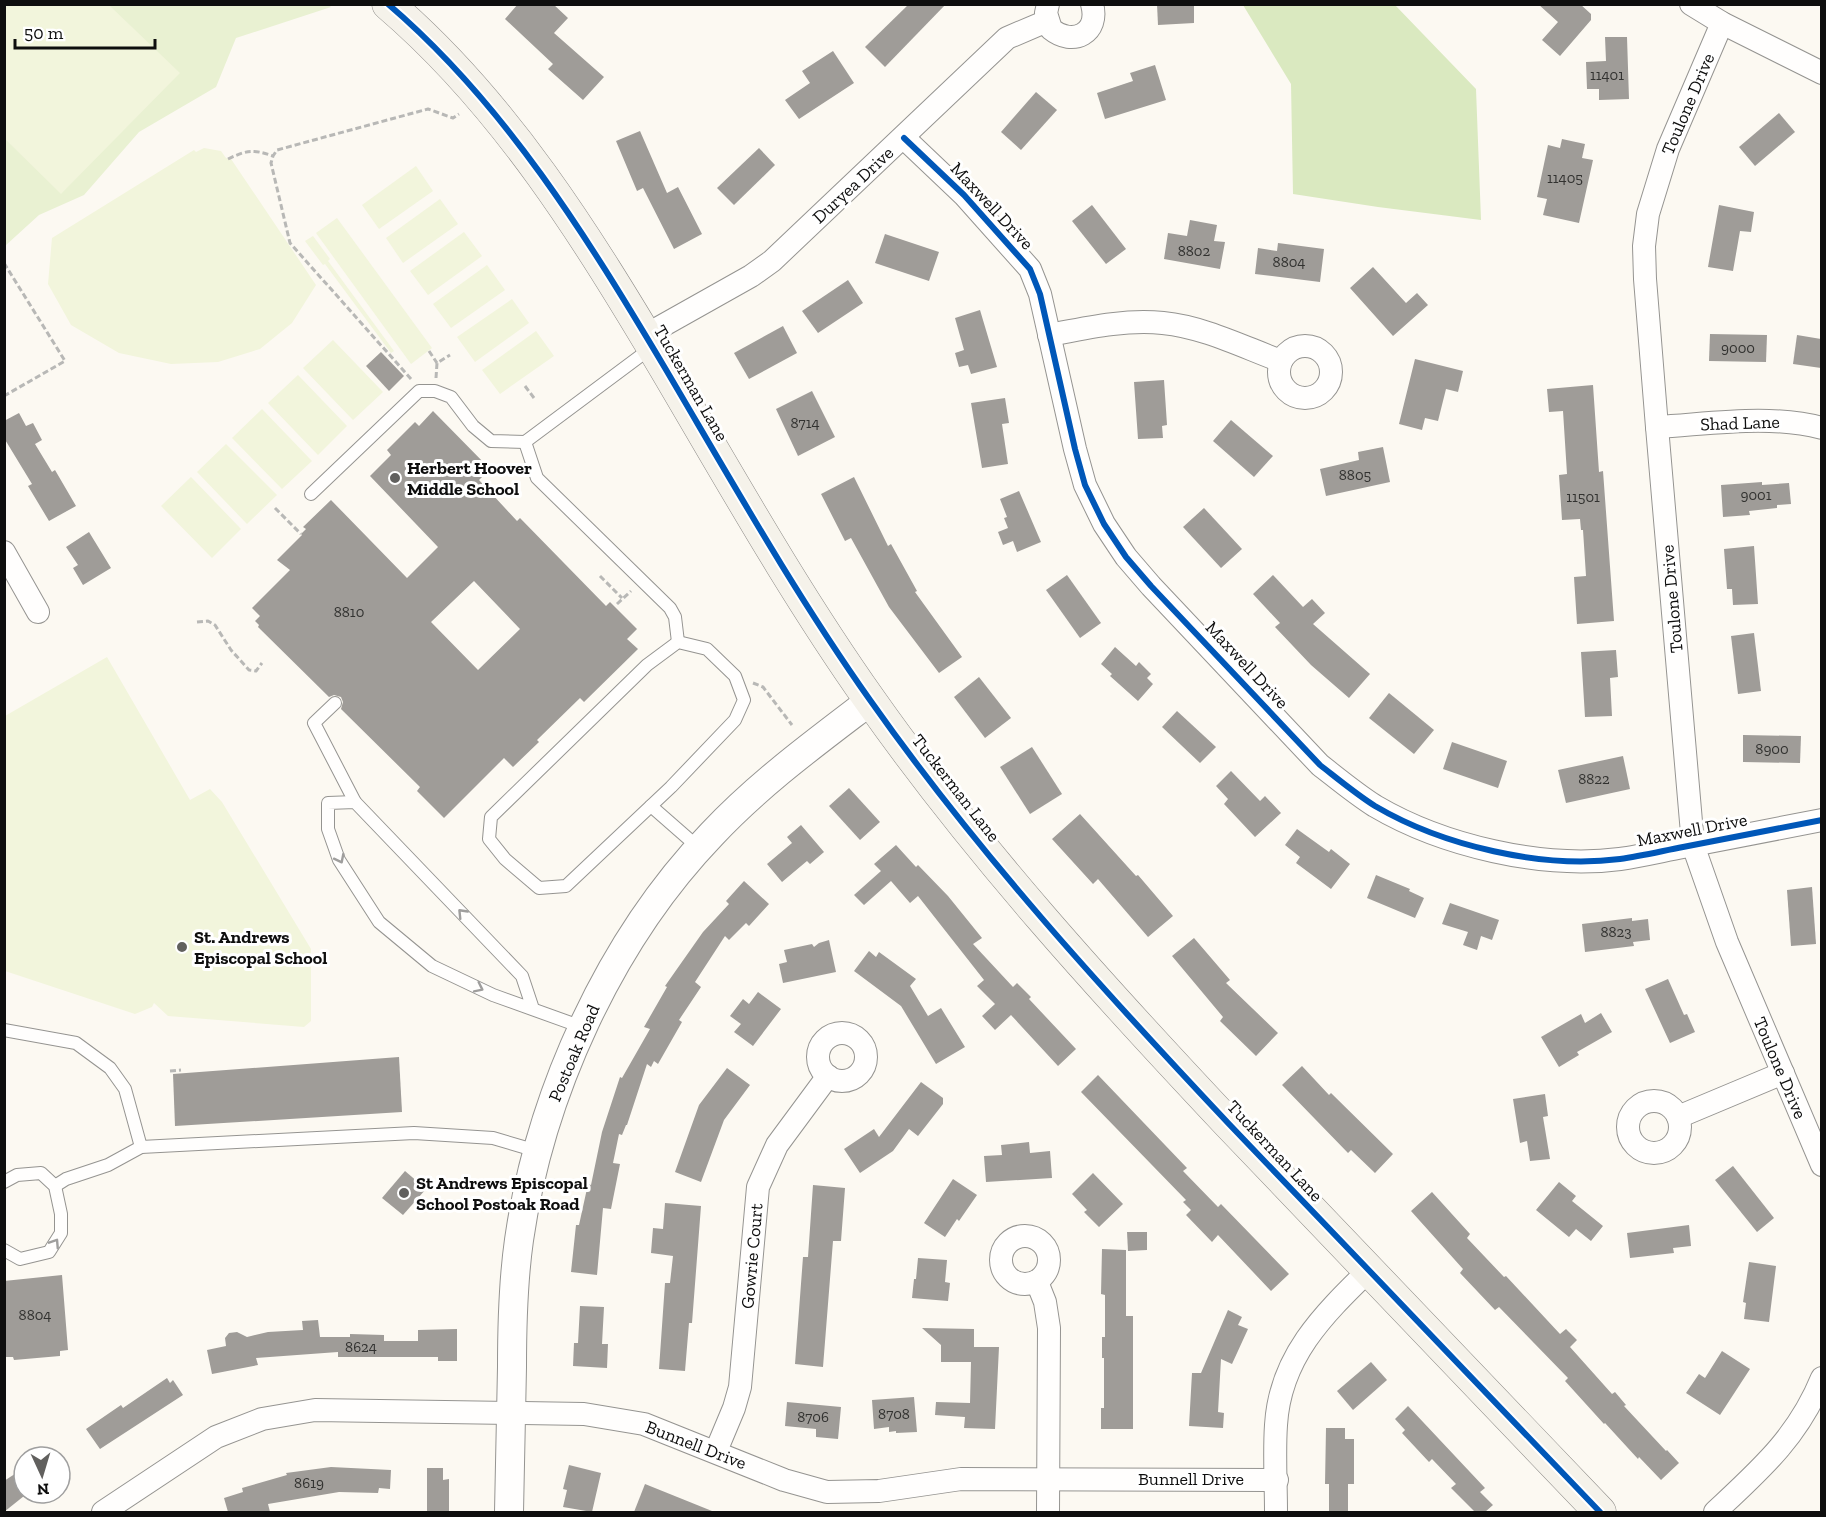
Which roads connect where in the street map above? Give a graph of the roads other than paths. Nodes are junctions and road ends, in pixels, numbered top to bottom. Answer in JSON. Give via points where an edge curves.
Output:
{"nodes":[{"id":1,"x":388,"y":4,"type":"edge"},
{"id":2,"x":1092,"y":4,"type":"edge"},
{"id":3,"x":1691,"y":4,"type":"edge"},
{"id":4,"x":1048,"y":13,"type":"edge"},
{"id":5,"x":1722,"y":23,"type":"junction"},
{"id":6,"x":1821,"y":73,"type":"edge"},
{"id":7,"x":904,"y":138,"type":"junction"},
{"id":8,"x":1049,"y":335,"type":"junction"},
{"id":9,"x":649,"y":341,"type":"junction"},
{"id":10,"x":1281,"y":362,"type":"dead end"},
{"id":11,"x":1657,"y":427,"type":"junction"},
{"id":12,"x":1821,"y":428,"type":"edge"},
{"id":13,"x":525,"y":442,"type":"junction"},
{"id":14,"x":311,"y":494,"type":"dead end"},
{"id":15,"x":4,"y":552,"type":"edge"},
{"id":16,"x":38,"y":612,"type":"dead end"},
{"id":17,"x":678,"y":642,"type":"junction"},
{"id":18,"x":870,"y":701,"type":"junction"},
{"id":19,"x":334,"y":703,"type":"dead end"},
{"id":20,"x":355,"y":802,"type":"junction"},
{"id":21,"x":651,"y":806,"type":"junction"},
{"id":22,"x":1821,"y":820,"type":"edge"},
{"id":23,"x":1693,"y":845,"type":"junction"},
{"id":24,"x":699,"y":848,"type":"junction"},
{"id":25,"x":533,"y":1009,"type":"junction"},
{"id":26,"x":582,"y":1027,"type":"junction"},
{"id":27,"x":4,"y":1030,"type":"edge"},
{"id":28,"x":1783,"y":1073,"type":"junction"},
{"id":29,"x":828,"y":1076,"type":"dead end"},
{"id":30,"x":1678,"y":1117,"type":"dead end"},
{"id":31,"x":141,"y":1147,"type":"junction"},
{"id":32,"x":537,"y":1151,"type":"junction"},
{"id":33,"x":1821,"y":1165,"type":"edge"},
{"id":34,"x":4,"y":1182,"type":"edge"},
{"id":35,"x":55,"y":1186,"type":"junction"},
{"id":36,"x":4,"y":1250,"type":"edge"},
{"id":37,"x":1368,"y":1271,"type":"junction"},
{"id":38,"x":1037,"y":1282,"type":"dead end"},
{"id":39,"x":1821,"y":1378,"type":"edge"},
{"id":40,"x":511,"y":1413,"type":"junction"},
{"id":41,"x":716,"y":1451,"type":"junction"},
{"id":42,"x":1048,"y":1478,"type":"junction"},
{"id":43,"x":1276,"y":1480,"type":"junction"},
{"id":44,"x":103,"y":1512,"type":"edge"},
{"id":45,"x":509,"y":1512,"type":"edge"},
{"id":46,"x":1048,"y":1512,"type":"edge"},
{"id":47,"x":1276,"y":1512,"type":"edge"},
{"id":48,"x":1600,"y":1512,"type":"edge"},
{"id":49,"x":1715,"y":1512,"type":"edge"}],
"edges":[{"from":1,"to":9,"type":"main road","name":"Tuckerman Lane","via":[[482,99],[542,174]]},
{"from":2,"to":4,"type":"street","name":"Duryea Drive","via":[[1092,22],[1082,35],[1074,37],[1051,29]]},
{"from":3,"to":5,"type":"street"},
{"from":4,"to":7,"type":"street","name":"Duryea Drive","via":[[1007,38]]},
{"from":5,"to":6,"type":"street"},
{"from":5,"to":11,"type":"street","name":"Toulone Drive","via":[[1668,149],[1648,214],[1645,279]]},
{"from":7,"to":8,"type":"street","name":"Maxwell Drive","via":[[964,195],[1030,269],[1041,294]]},
{"from":7,"to":9,"type":"street","name":"Duryea Drive","via":[[772,261]]},
{"from":8,"to":10,"type":"street","via":[[1104,325],[1164,323],[1215,336]]},
{"from":8,"to":23,"type":"street","name":"Maxwell Drive","via":[[1085,485],[1104,524],[1151,586],[1320,765],[1342,783],[1375,806],[1409,822],[1508,855],[1585,861],[1620,859]]},
{"from":9,"to":13,"type":"lane"},
{"from":9,"to":18,"type":"main road","name":"Tuckerman Lane","via":[[775,555]]},
{"from":11,"to":12,"type":"street","name":"Shad Lane","via":[[1778,420]]},
{"from":11,"to":23,"type":"street","name":"Toulone Drive"},
{"from":13,"to":14,"type":"lane","via":[[491,441],[473,426],[451,397],[419,391]]},
{"from":13,"to":17,"type":"lane","via":[[537,478],[670,608]]},
{"from":15,"to":16,"type":"street"},
{"from":17,"to":21,"type":"lane","via":[[707,649],[735,676],[744,700],[735,720]]},
{"from":17,"to":21,"type":"lane","via":[[647,665],[491,817],[489,839],[505,859],[539,888],[566,886]]},
{"from":18,"to":24,"type":"street","name":"Postoak Road","via":[[754,792]]},
{"from":18,"to":37,"type":"main road","name":"Tuckerman Lane","via":[[980,844],[1093,978]]},
{"from":19,"to":20,"type":"lane","via":[[314,723]]},
{"from":25,"to":20,"type":"lane","one_way":true,"via":[[522,976]]},
{"from":20,"to":25,"type":"lane","one_way":true,"via":[[328,803],[328,829],[339,860],[380,922],[432,966]]},
{"from":21,"to":24,"type":"lane"},
{"from":22,"to":23,"type":"street","name":"Maxwell Drive"},
{"from":23,"to":28,"type":"street","name":"Toulone Drive","via":[[1727,942]]},
{"from":24,"to":26,"type":"street","name":"Postoak Road","via":[[632,939]]},
{"from":25,"to":26,"type":"lane"},
{"from":26,"to":32,"type":"street","name":"Postoak Road"},
{"from":27,"to":31,"type":"lane","via":[[76,1042],[110,1068],[125,1089]]},
{"from":28,"to":30,"type":"street"},
{"from":28,"to":33,"type":"street","name":"Toulone Drive"},
{"from":29,"to":41,"type":"street","name":"Gowrie Court","via":[[777,1145],[758,1187],[740,1387]]},
{"from":31,"to":32,"type":"lane","via":[[414,1133],[493,1138]]},
{"from":31,"to":35,"type":"lane"},
{"from":32,"to":40,"type":"street","name":"Postoak Road","via":[[519,1239],[513,1295]]},
{"from":34,"to":35,"type":"lane","via":[[17,1175],[41,1173]]},
{"from":36,"to":35,"type":"lane","one_way":true,"via":[[20,1259],[49,1252],[61,1233]]},
{"from":37,"to":43,"type":"street","via":[[1308,1335],[1286,1376],[1276,1424]]},
{"from":37,"to":48,"type":"main road","name":"Tuckerman Lane"},
{"from":38,"to":42,"type":"street","via":[[1049,1328]]},
{"from":39,"to":49,"type":"street","via":[[1788,1438]]},
{"from":40,"to":41,"type":"street","name":"Bunnell Drive","via":[[585,1414],[644,1424]]},
{"from":40,"to":44,"type":"street","name":"Bunnell Drive","via":[[315,1410],[262,1419],[203,1444]]},
{"from":40,"to":45,"type":"street","name":"Postoak Road"},
{"from":41,"to":42,"type":"street","name":"Bunnell Drive","via":[[784,1480],[827,1492],[879,1491],[961,1479]]},
{"from":42,"to":43,"type":"street","name":"Bunnell Drive"},
{"from":42,"to":46,"type":"street"},
{"from":43,"to":47,"type":"street"}]}
